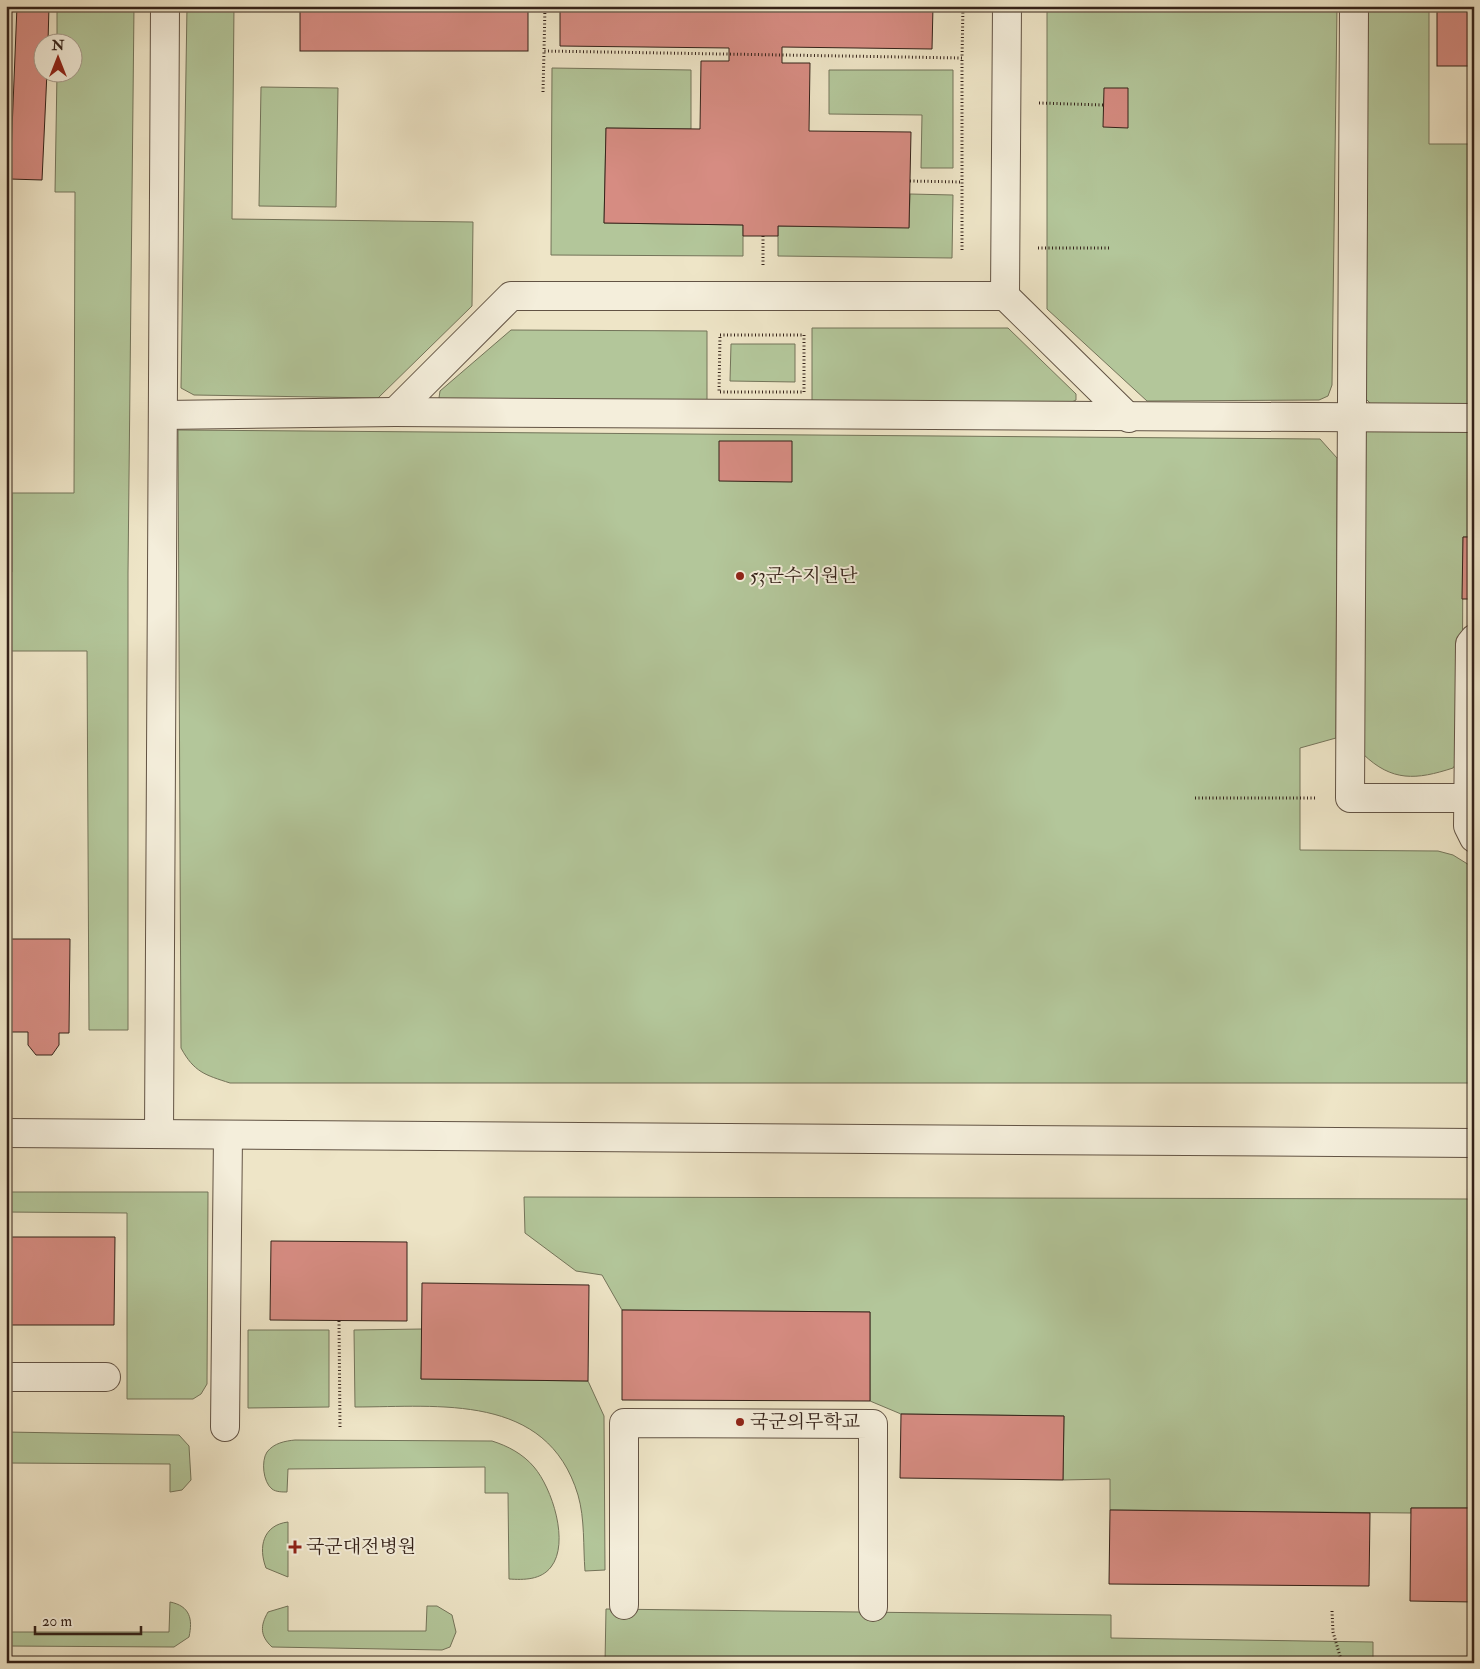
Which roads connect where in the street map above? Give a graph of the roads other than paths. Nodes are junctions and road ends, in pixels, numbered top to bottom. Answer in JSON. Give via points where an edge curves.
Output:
{"nodes":[{"id":1,"x":165,"y":6,"type":"edge"},
{"id":2,"x":1007,"y":6,"type":"edge"},
{"id":3,"x":1354,"y":6,"type":"edge"},
{"id":4,"x":1005,"y":296,"type":"junction"},
{"id":5,"x":395,"y":412,"type":"junction"},
{"id":6,"x":163,"y":415,"type":"junction"},
{"id":7,"x":1350,"y":417,"type":"junction"},
{"id":8,"x":1129,"y":418,"type":"junction"},
{"id":9,"x":1474,"y":418,"type":"edge"},
{"id":10,"x":1474,"y":639,"type":"edge"},
{"id":11,"x":1468,"y":798,"type":"junction"},
{"id":12,"x":1474,"y":838,"type":"edge"},
{"id":13,"x":6,"y":1133,"type":"edge"},
{"id":14,"x":159,"y":1134,"type":"junction"},
{"id":15,"x":228,"y":1135,"type":"junction"},
{"id":16,"x":1474,"y":1143,"type":"edge"},
{"id":17,"x":6,"y":1377,"type":"edge"},
{"id":18,"x":106,"y":1377,"type":"dead end"},
{"id":19,"x":225,"y":1427,"type":"dead end"},
{"id":20,"x":624,"y":1605,"type":"dead end"},
{"id":21,"x":873,"y":1607,"type":"dead end"}],
"edges":[{"from":1,"to":6,"type":"street"},
{"from":2,"to":4,"type":"street"},
{"from":3,"to":7,"type":"street"},
{"from":4,"to":5,"type":"street","via":[[512,296]]},
{"from":4,"to":8,"type":"street"},
{"from":5,"to":6,"type":"street"},
{"from":5,"to":8,"type":"street"},
{"from":6,"to":14,"type":"street"},
{"from":7,"to":8,"type":"street"},
{"from":7,"to":9,"type":"street"},
{"from":7,"to":11,"type":"street","via":[[1350,798]]},
{"from":10,"to":11,"type":"street","via":[[1470,644]]},
{"from":11,"to":12,"type":"street","via":[[1468,826]]},
{"from":13,"to":14,"type":"street"},
{"from":14,"to":15,"type":"street"},
{"from":15,"to":16,"type":"street"},
{"from":15,"to":19,"type":"street"},
{"from":17,"to":18,"type":"street"},
{"from":20,"to":21,"type":"street","via":[[624,1423],[873,1424]]}]}
